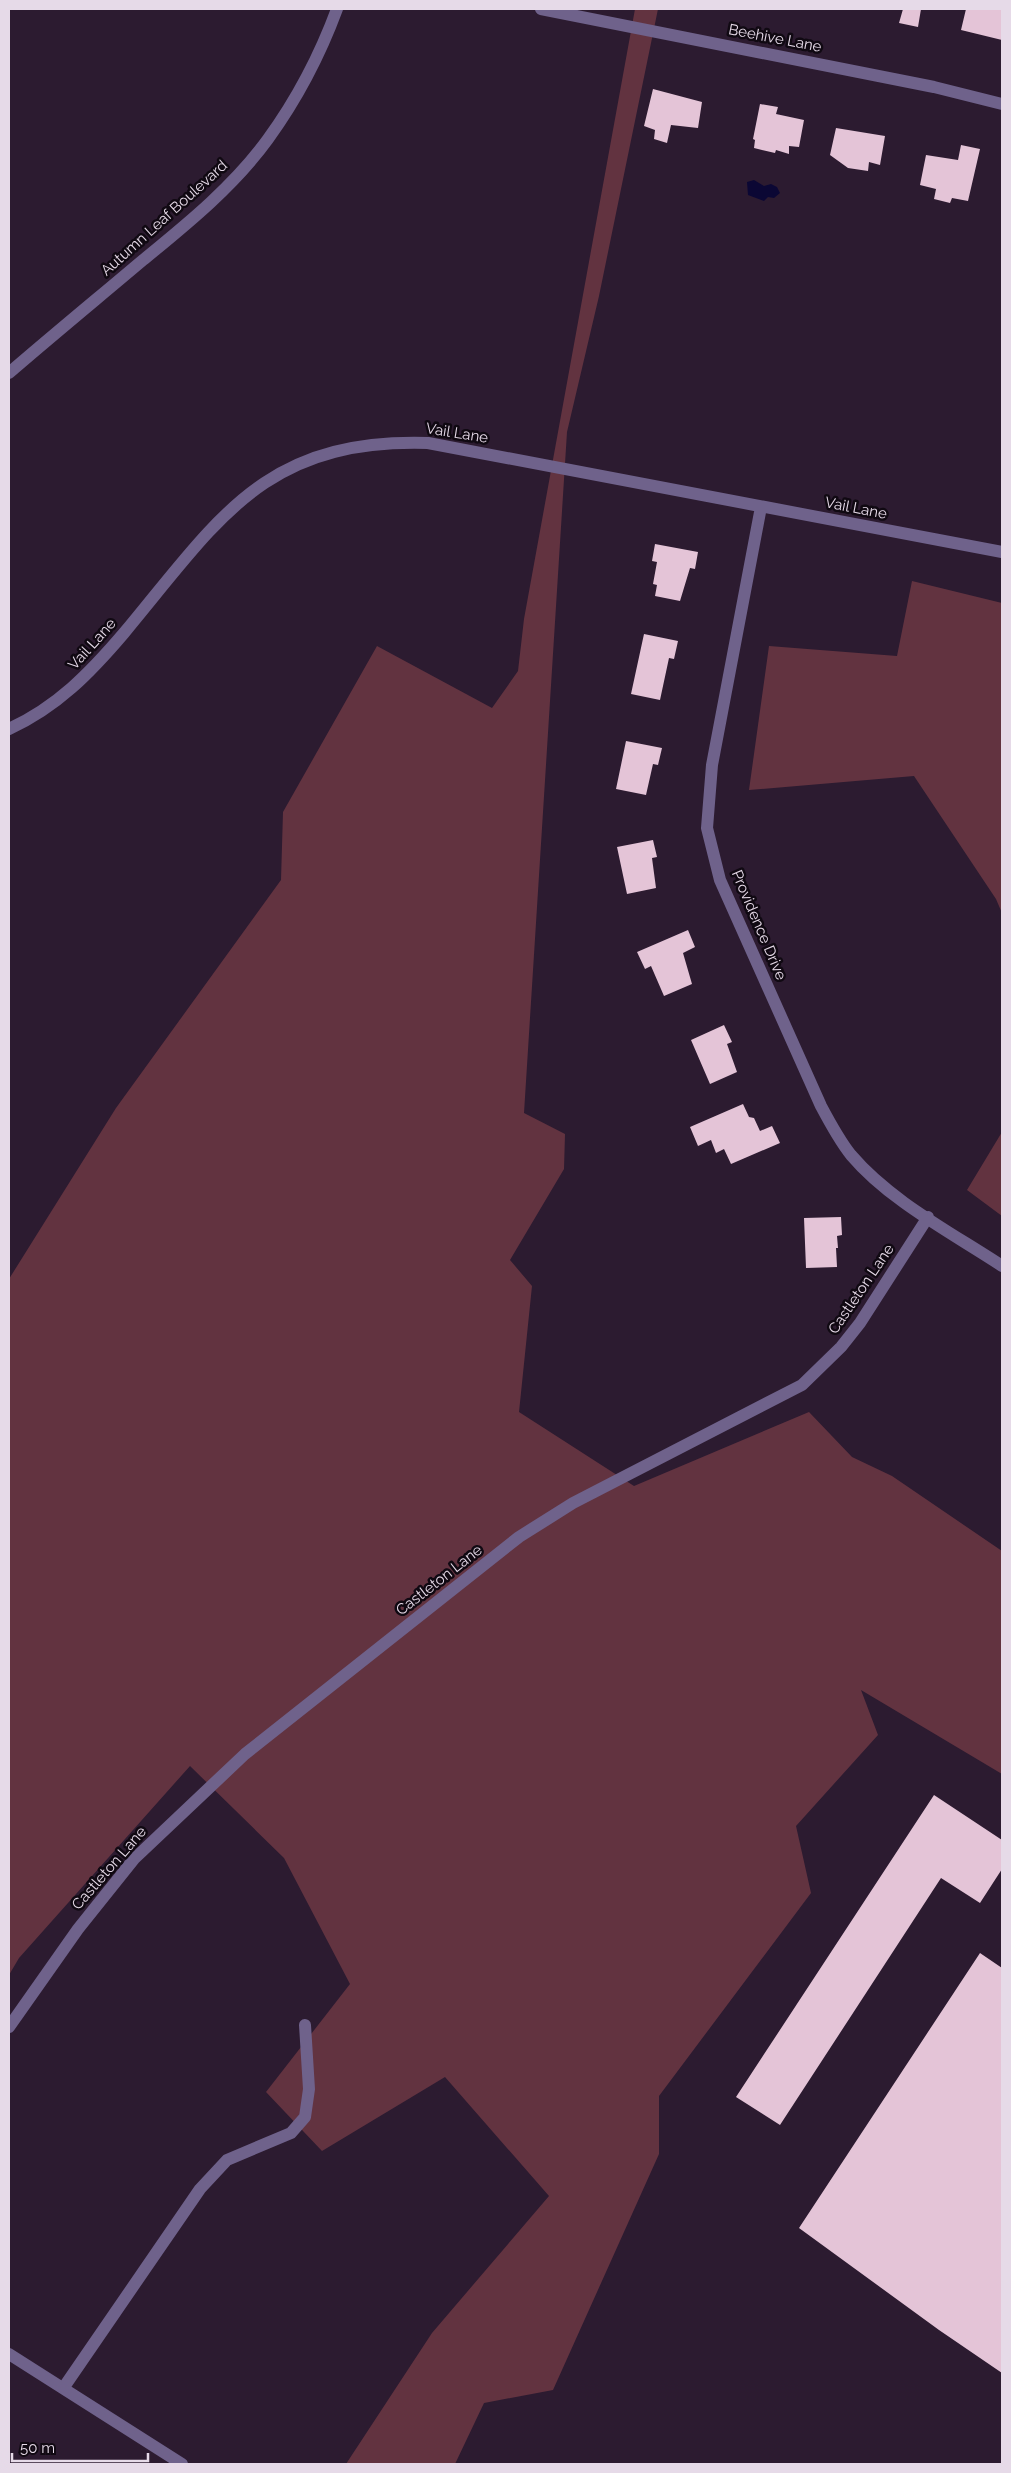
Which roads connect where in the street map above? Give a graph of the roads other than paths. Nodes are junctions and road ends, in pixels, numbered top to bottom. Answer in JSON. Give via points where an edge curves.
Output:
{"nodes":[{"id":1,"x":337,"y":9,"type":"edge"},
{"id":2,"x":541,"y":9,"type":"edge"},
{"id":3,"x":1002,"y":104,"type":"edge"},
{"id":4,"x":9,"y":372,"type":"edge"},
{"id":5,"x":761,"y":507,"type":"junction"},
{"id":6,"x":1002,"y":552,"type":"edge"},
{"id":7,"x":9,"y":729,"type":"edge"},
{"id":8,"x":928,"y":1217,"type":"junction"},
{"id":9,"x":1002,"y":1266,"type":"edge"},
{"id":10,"x":304,"y":2026,"type":"dead end"},
{"id":11,"x":9,"y":2027,"type":"edge"},
{"id":12,"x":9,"y":2354,"type":"edge"},
{"id":13,"x":64,"y":2387,"type":"junction"},
{"id":14,"x":182,"y":2464,"type":"edge"}],
"edges":[{"from":1,"to":4,"type":"street","name":"Autumn Leaf Boulevard","via":[[311,69],[293,100],[243,169],[180,229]]},
{"from":2,"to":3,"type":"street","name":"Beehive Lane","via":[[919,84]]},
{"from":5,"to":6,"type":"street","name":"Vail Lane"},
{"from":5,"to":7,"type":"street","name":"Vail Lane","via":[[428,443],[380,443],[332,451],[289,467],[233,506],[95,667],[54,704]]},
{"from":5,"to":8,"type":"street","name":"Providence Drive","via":[[712,765],[708,828],[712,850],[720,880],[821,1106],[840,1141],[874,1179]]},
{"from":8,"to":9,"type":"street","name":"Providence Drive"},
{"from":8,"to":11,"type":"street","name":"Castleton Lane","via":[[860,1323],[841,1347],[802,1385],[573,1503],[519,1537],[245,1754],[134,1859],[78,1929]]},
{"from":10,"to":13,"type":"street","via":[[309,2089],[305,2117],[291,2133],[227,2160],[200,2189]]},
{"from":12,"to":13,"type":"street"},
{"from":13,"to":14,"type":"street"}]}
